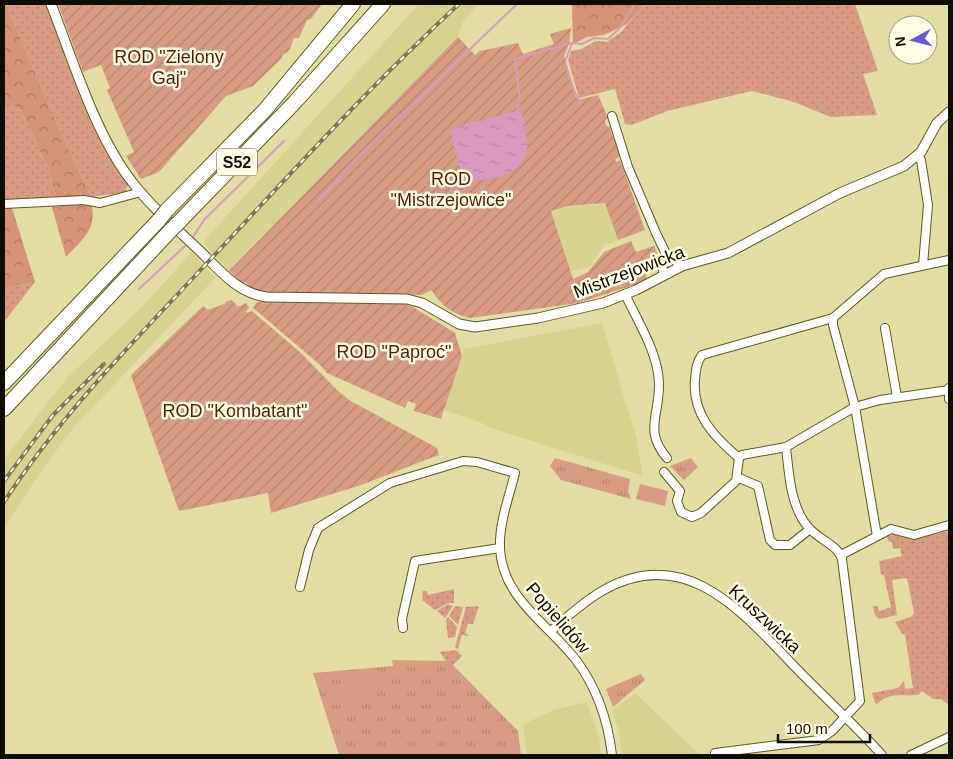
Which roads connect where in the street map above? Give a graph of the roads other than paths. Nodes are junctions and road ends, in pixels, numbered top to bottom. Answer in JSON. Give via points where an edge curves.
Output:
{"nodes":[{"id":1,"x":51,"y":4,"type":"edge"},
{"id":2,"x":383,"y":4,"type":"edge"},
{"id":3,"x":349,"y":8,"type":"edge"},
{"id":4,"x":949,"y":112,"type":"edge"},
{"id":5,"x":612,"y":116,"type":"dead end"},
{"id":6,"x":918,"y":155,"type":"junction"},
{"id":7,"x":141,"y":192,"type":"junction"},
{"id":8,"x":4,"y":204,"type":"edge"},
{"id":9,"x":666,"y":254,"type":"junction"},
{"id":10,"x":949,"y":260,"type":"edge"},
{"id":11,"x":923,"y":265,"type":"junction"},
{"id":12,"x":682,"y":266,"type":"junction"},
{"id":13,"x":664,"y":275,"type":"junction"},
{"id":14,"x":625,"y":294,"type":"junction"},
{"id":15,"x":833,"y":318,"type":"junction"},
{"id":16,"x":885,"y":328,"type":"dead end"},
{"id":17,"x":4,"y":383,"type":"edge"},
{"id":18,"x":949,"y":389,"type":"edge"},
{"id":19,"x":896,"y":397,"type":"junction"},
{"id":20,"x":949,"y":399,"type":"edge"},
{"id":21,"x":855,"y":407,"type":"junction"},
{"id":22,"x":4,"y":409,"type":"edge"},
{"id":23,"x":786,"y":447,"type":"junction"},
{"id":24,"x":668,"y":458,"type":"dead end"},
{"id":25,"x":738,"y":458,"type":"junction"},
{"id":26,"x":664,"y":472,"type":"dead end"},
{"id":27,"x":737,"y":477,"type":"junction"},
{"id":28,"x":949,"y":525,"type":"edge"},
{"id":29,"x":810,"y":529,"type":"junction"},
{"id":30,"x":877,"y":536,"type":"junction"},
{"id":31,"x":500,"y":548,"type":"junction"},
{"id":32,"x":841,"y":555,"type":"junction"},
{"id":33,"x":300,"y":587,"type":"dead end"},
{"id":34,"x":404,"y":628,"type":"dead end"},
{"id":35,"x":551,"y":631,"type":"junction"},
{"id":36,"x":846,"y":717,"type":"junction"},
{"id":37,"x":949,"y":737,"type":"edge"},
{"id":38,"x":715,"y":753,"type":"dead end"},
{"id":39,"x":612,"y":755,"type":"edge"},
{"id":40,"x":882,"y":755,"type":"edge"},
{"id":41,"x":911,"y":755,"type":"edge"}],
"edges":[{"from":1,"to":7,"type":"street","name":"Mistrzejowicka","via":[[101,129],[132,183]]},
{"from":2,"to":22,"type":"highway","number":"S52","via":[[295,102],[174,226]]},
{"from":3,"to":17,"type":"highway","number":"S52","via":[[265,110]]},
{"from":4,"to":6,"type":"street","name":"Mistrzejowicka","via":[[937,123]]},
{"from":5,"to":9,"type":"street","via":[[628,166]]},
{"from":6,"to":11,"type":"street","via":[[928,206]]},
{"from":6,"to":12,"type":"street","name":"Mistrzejowicka","via":[[895,170],[840,193],[728,253]]},
{"from":7,"to":8,"type":"street","via":[[100,203],[84,200]]},
{"from":7,"to":14,"type":"street","name":"Mistrzejowicka","via":[[225,276],[248,292],[262,297],[407,299],[422,303],[459,324],[475,327],[567,312]]},
{"from":9,"to":12,"type":"street"},
{"from":9,"to":13,"type":"street","via":[[662,265]]},
{"from":10,"to":11,"type":"street"},
{"from":11,"to":15,"type":"street","via":[[884,274]]},
{"from":12,"to":13,"type":"street","name":"Mistrzejowicka"},
{"from":13,"to":14,"type":"street","name":"Mistrzejowicka"},
{"from":14,"to":24,"type":"street","via":[[656,363],[659,386],[654,437],[656,446]]},
{"from":15,"to":21,"type":"street","via":[[832,325]]},
{"from":15,"to":25,"type":"street","via":[[708,353],[697,362],[696,406],[715,436]]},
{"from":16,"to":19,"type":"street"},
{"from":18,"to":19,"type":"street"},
{"from":18,"to":20,"type":"street"},
{"from":19,"to":21,"type":"street"},
{"from":21,"to":23,"type":"street"},
{"from":21,"to":30,"type":"street"},
{"from":23,"to":25,"type":"street"},
{"from":23,"to":29,"type":"street","via":[[794,500]]},
{"from":25,"to":27,"type":"street"},
{"from":26,"to":27,"type":"street","via":[[680,491],[677,501],[681,512],[692,517],[701,513]]},
{"from":27,"to":29,"type":"street","via":[[758,486],[770,540],[775,545],[790,546]]},
{"from":28,"to":30,"type":"street","via":[[914,535],[891,529]]},
{"from":29,"to":32,"type":"street"},
{"from":30,"to":32,"type":"street"},
{"from":31,"to":33,"type":"street","name":"Popielidów","via":[[502,524],[515,473],[477,462],[456,462],[390,483],[325,522],[313,539]]},
{"from":31,"to":34,"type":"street","via":[[415,561],[402,619]]},
{"from":31,"to":35,"type":"street","name":"Popielidów","via":[[503,567],[514,591],[530,612]]},
{"from":32,"to":36,"type":"street","via":[[860,692],[860,704]]},
{"from":35,"to":36,"type":"street","name":"Kruszwicka","via":[[591,598],[624,581],[660,576],[689,580],[732,604]]},
{"from":35,"to":39,"type":"street","name":"Popielidów","via":[[576,660],[595,691],[607,724]]},
{"from":36,"to":38,"type":"street","via":[[819,740]]},
{"from":36,"to":40,"type":"street","name":"Kruszwicka"},
{"from":37,"to":41,"type":"street"}]}
